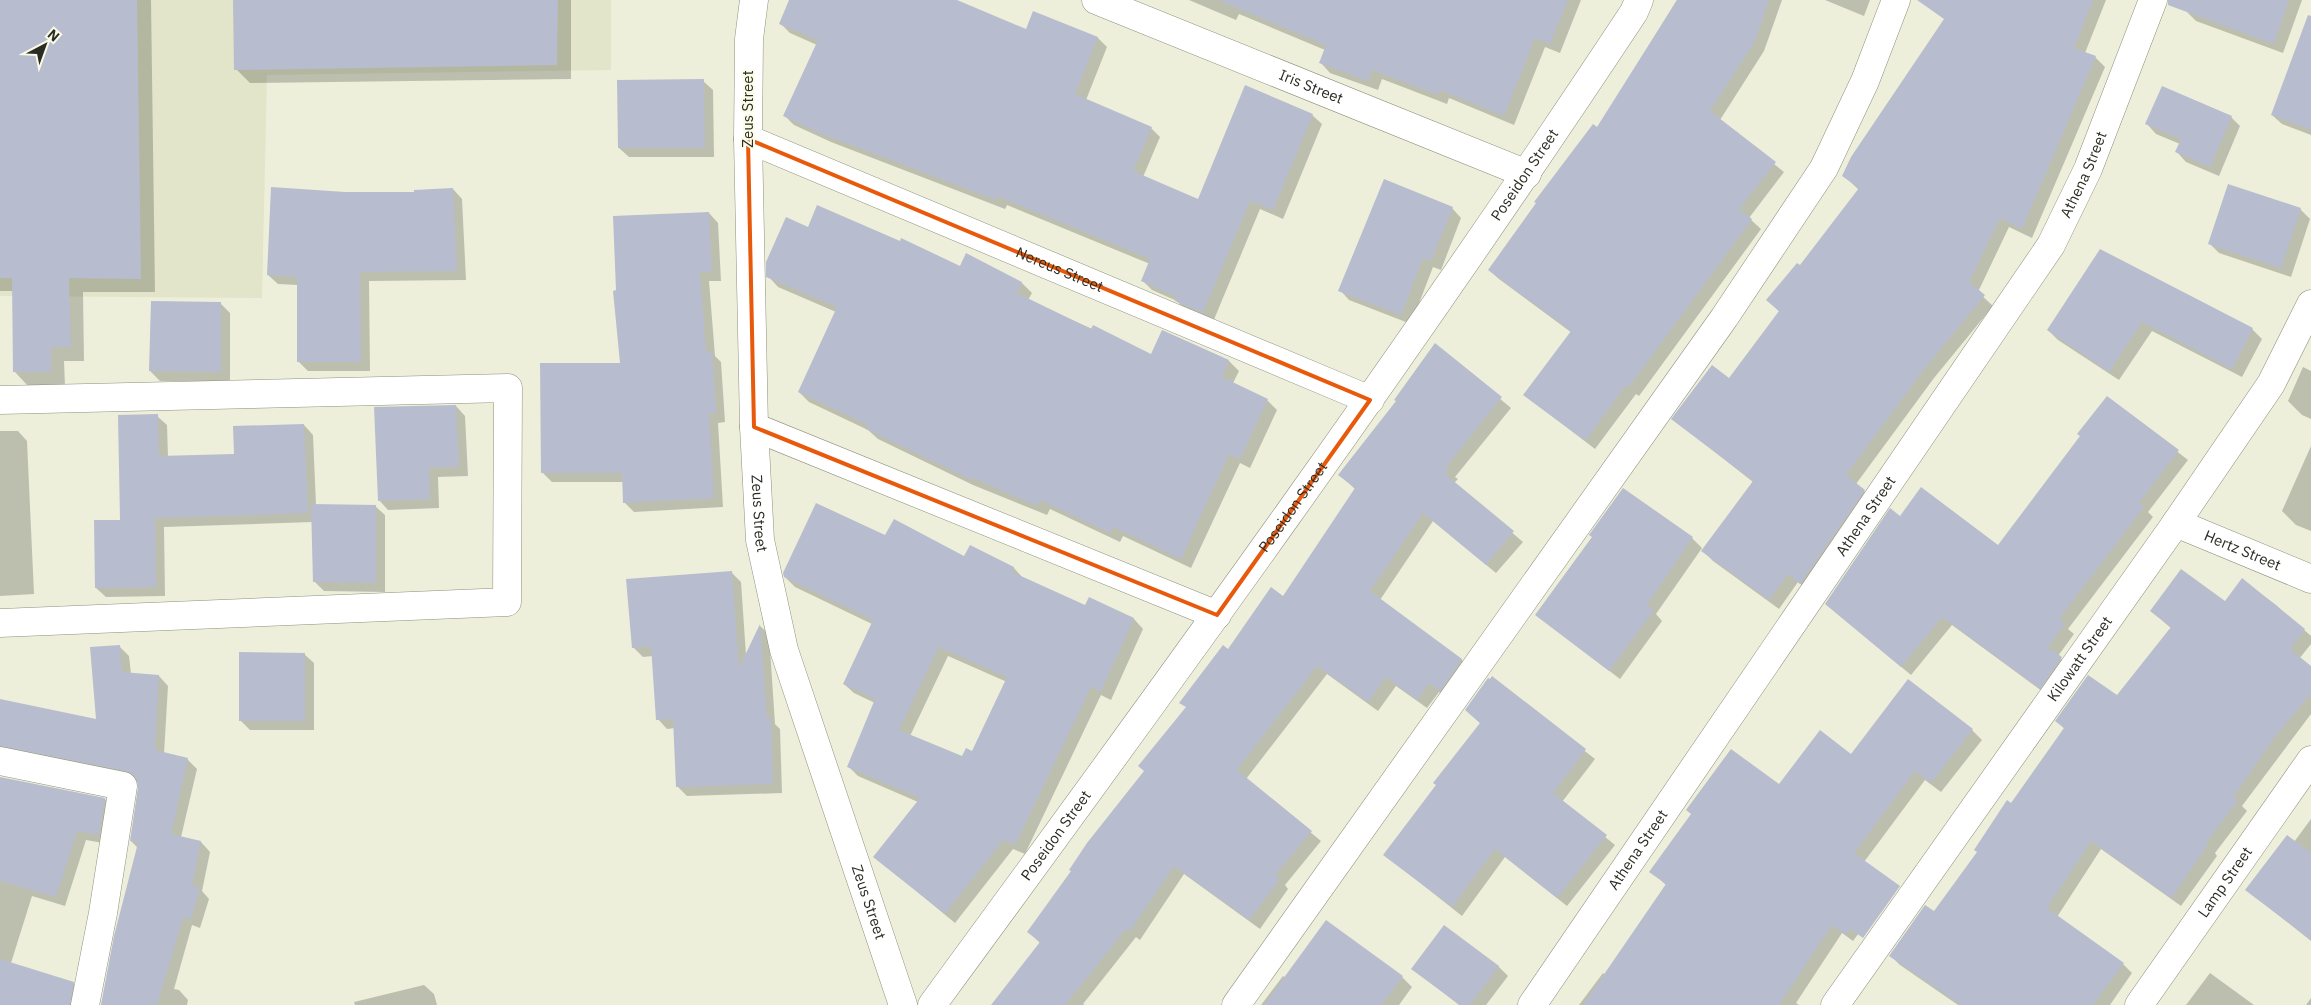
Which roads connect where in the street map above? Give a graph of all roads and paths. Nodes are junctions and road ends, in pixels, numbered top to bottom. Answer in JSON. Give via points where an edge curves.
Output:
{"nodes":[{"id":1,"x":754,"y":0,"type":"edge"},
{"id":2,"x":1096,"y":0,"type":"edge"},
{"id":3,"x":1639,"y":0,"type":"edge"},
{"id":4,"x":1896,"y":0,"type":"edge"},
{"id":5,"x":2153,"y":0,"type":"edge"},
{"id":6,"x":748,"y":139,"type":"junction"},
{"id":7,"x":1527,"y":174,"type":"junction"},
{"id":8,"x":2311,"y":304,"type":"edge"},
{"id":9,"x":0,"y":400,"type":"edge"},
{"id":10,"x":1370,"y":400,"type":"junction"},
{"id":11,"x":754,"y":426,"type":"junction"},
{"id":12,"x":2176,"y":523,"type":"junction"},
{"id":13,"x":2311,"y":579,"type":"edge"},
{"id":14,"x":1217,"y":615,"type":"junction"},
{"id":15,"x":0,"y":622,"type":"edge"},
{"id":16,"x":2311,"y":760,"type":"edge"},
{"id":17,"x":0,"y":762,"type":"edge"},
{"id":18,"x":85,"y":1005,"type":"edge"},
{"id":19,"x":904,"y":1005,"type":"edge"},
{"id":20,"x":932,"y":1005,"type":"edge"},
{"id":21,"x":1236,"y":1005,"type":"edge"},
{"id":22,"x":1532,"y":1005,"type":"edge"},
{"id":23,"x":1835,"y":1005,"type":"edge"},
{"id":24,"x":2139,"y":1005,"type":"edge"}],
"edges":[{"from":1,"to":6,"type":"street","name":"Zeus Street","via":[[749,39]]},
{"from":2,"to":7,"type":"street","name":"Iris Street"},
{"from":3,"to":7,"type":"street","name":"Poseidon Street"},
{"from":4,"to":21,"type":"street","via":[[1865,81],[1824,168],[1724,318]]},
{"from":5,"to":22,"type":"street","name":"Athena Street","via":[[2088,169],[2051,245]]},
{"from":6,"to":10,"type":"street","name":"Nereus Street"},
{"from":6,"to":11,"type":"street","name":"Zeus Street"},
{"from":7,"to":10,"type":"street","name":"Poseidon Street"},
{"from":8,"to":12,"type":"street","name":"Kilowatt Street","via":[[2271,384]]},
{"from":9,"to":15,"type":"street","via":[[508,388],[507,602]]},
{"from":10,"to":14,"type":"street","name":"Poseidon Street"},
{"from":11,"to":14,"type":"street"},
{"from":11,"to":19,"type":"street","name":"Zeus Street","via":[[760,540],[784,650]]},
{"from":12,"to":13,"type":"street","name":"Hertz Street"},
{"from":12,"to":23,"type":"street","name":"Kilowatt Street"},
{"from":14,"to":20,"type":"street","name":"Poseidon Street"},
{"from":16,"to":24,"type":"street","name":"Lamp Street"},
{"from":17,"to":18,"type":"street","via":[[123,786]]}]}
